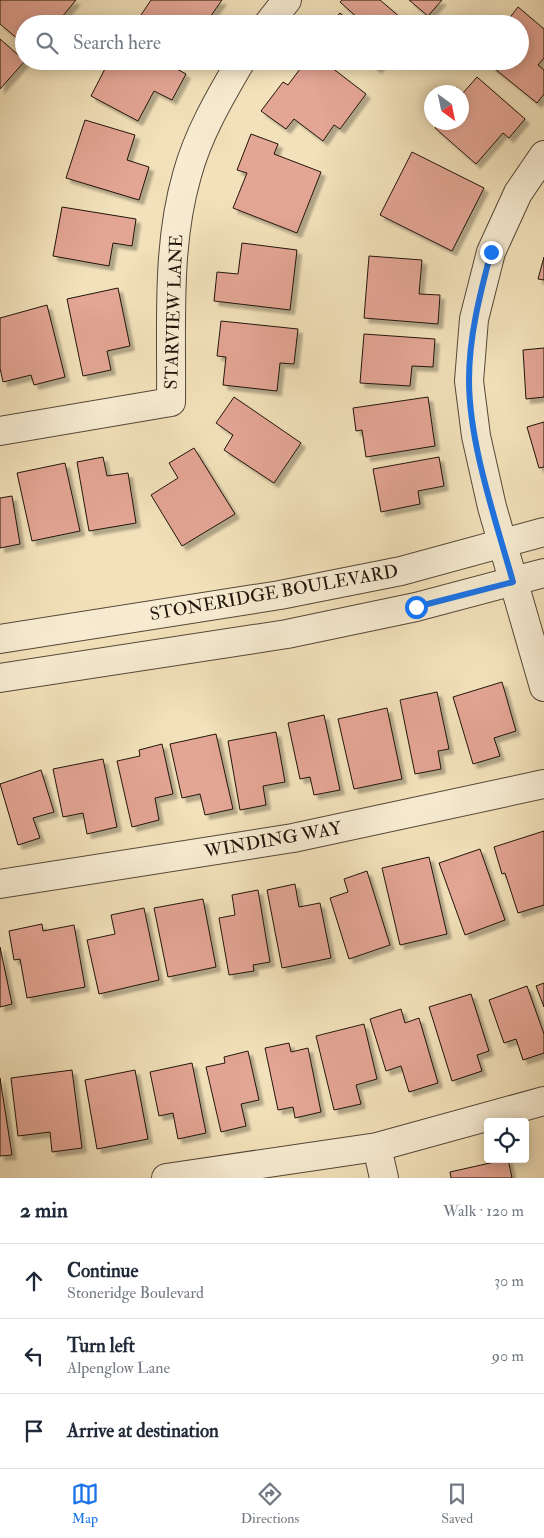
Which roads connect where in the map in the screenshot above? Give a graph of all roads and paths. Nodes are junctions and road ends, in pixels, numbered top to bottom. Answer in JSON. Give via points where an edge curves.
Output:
{"nodes":[{"id":1,"x":287,"y":0,"type":"edge"},
{"id":2,"x":275,"y":15,"type":"edge"},
{"id":3,"x":236,"y":70,"type":"edge"},
{"id":4,"x":544,"y":155,"type":"edge"},
{"id":5,"x":0,"y":431,"type":"edge"},
{"id":6,"x":544,"y":532,"type":"edge"},
{"id":7,"x":508,"y":563,"type":"junction"},
{"id":8,"x":544,"y":573,"type":"edge"},
{"id":9,"x":0,"y":639,"type":"edge"},
{"id":10,"x":0,"y":678,"type":"edge"},
{"id":11,"x":544,"y":687,"type":"edge"},
{"id":12,"x":544,"y":784,"type":"edge"},
{"id":13,"x":0,"y":884,"type":"edge"},
{"id":14,"x":544,"y":1101,"type":"edge"},
{"id":15,"x":377,"y":1147,"type":"junction"},
{"id":16,"x":166,"y":1178,"type":"edge"},
{"id":17,"x":384,"y":1178,"type":"edge"}],
"edges":[{"from":1,"to":2,"type":"street"},
{"from":3,"to":5,"type":"street","name":"STARVIEW LANE","via":[[213,110],[187,174],[174,242],[171,402]]},
{"from":4,"to":7,"type":"street","via":[[518,193],[491,252],[474,318],[469,381],[476,436]]},
{"from":6,"to":7,"type":"street","name":"STONERIDGE BOULEVARD"},
{"from":7,"to":8,"type":"street","name":"STONERIDGE BOULEVARD"},
{"from":7,"to":9,"type":"street","name":"STONERIDGE BOULEVARD","via":[[400,571],[289,593]]},
{"from":7,"to":10,"type":"street","name":"STONERIDGE BOULEVARD","via":[[416,607],[287,634]]},
{"from":7,"to":11,"type":"street"},
{"from":12,"to":13,"type":"street","name":"WINDING WAY","via":[[293,838]]},
{"from":14,"to":15,"type":"street"},
{"from":15,"to":16,"type":"street"},
{"from":15,"to":17,"type":"street"}]}
